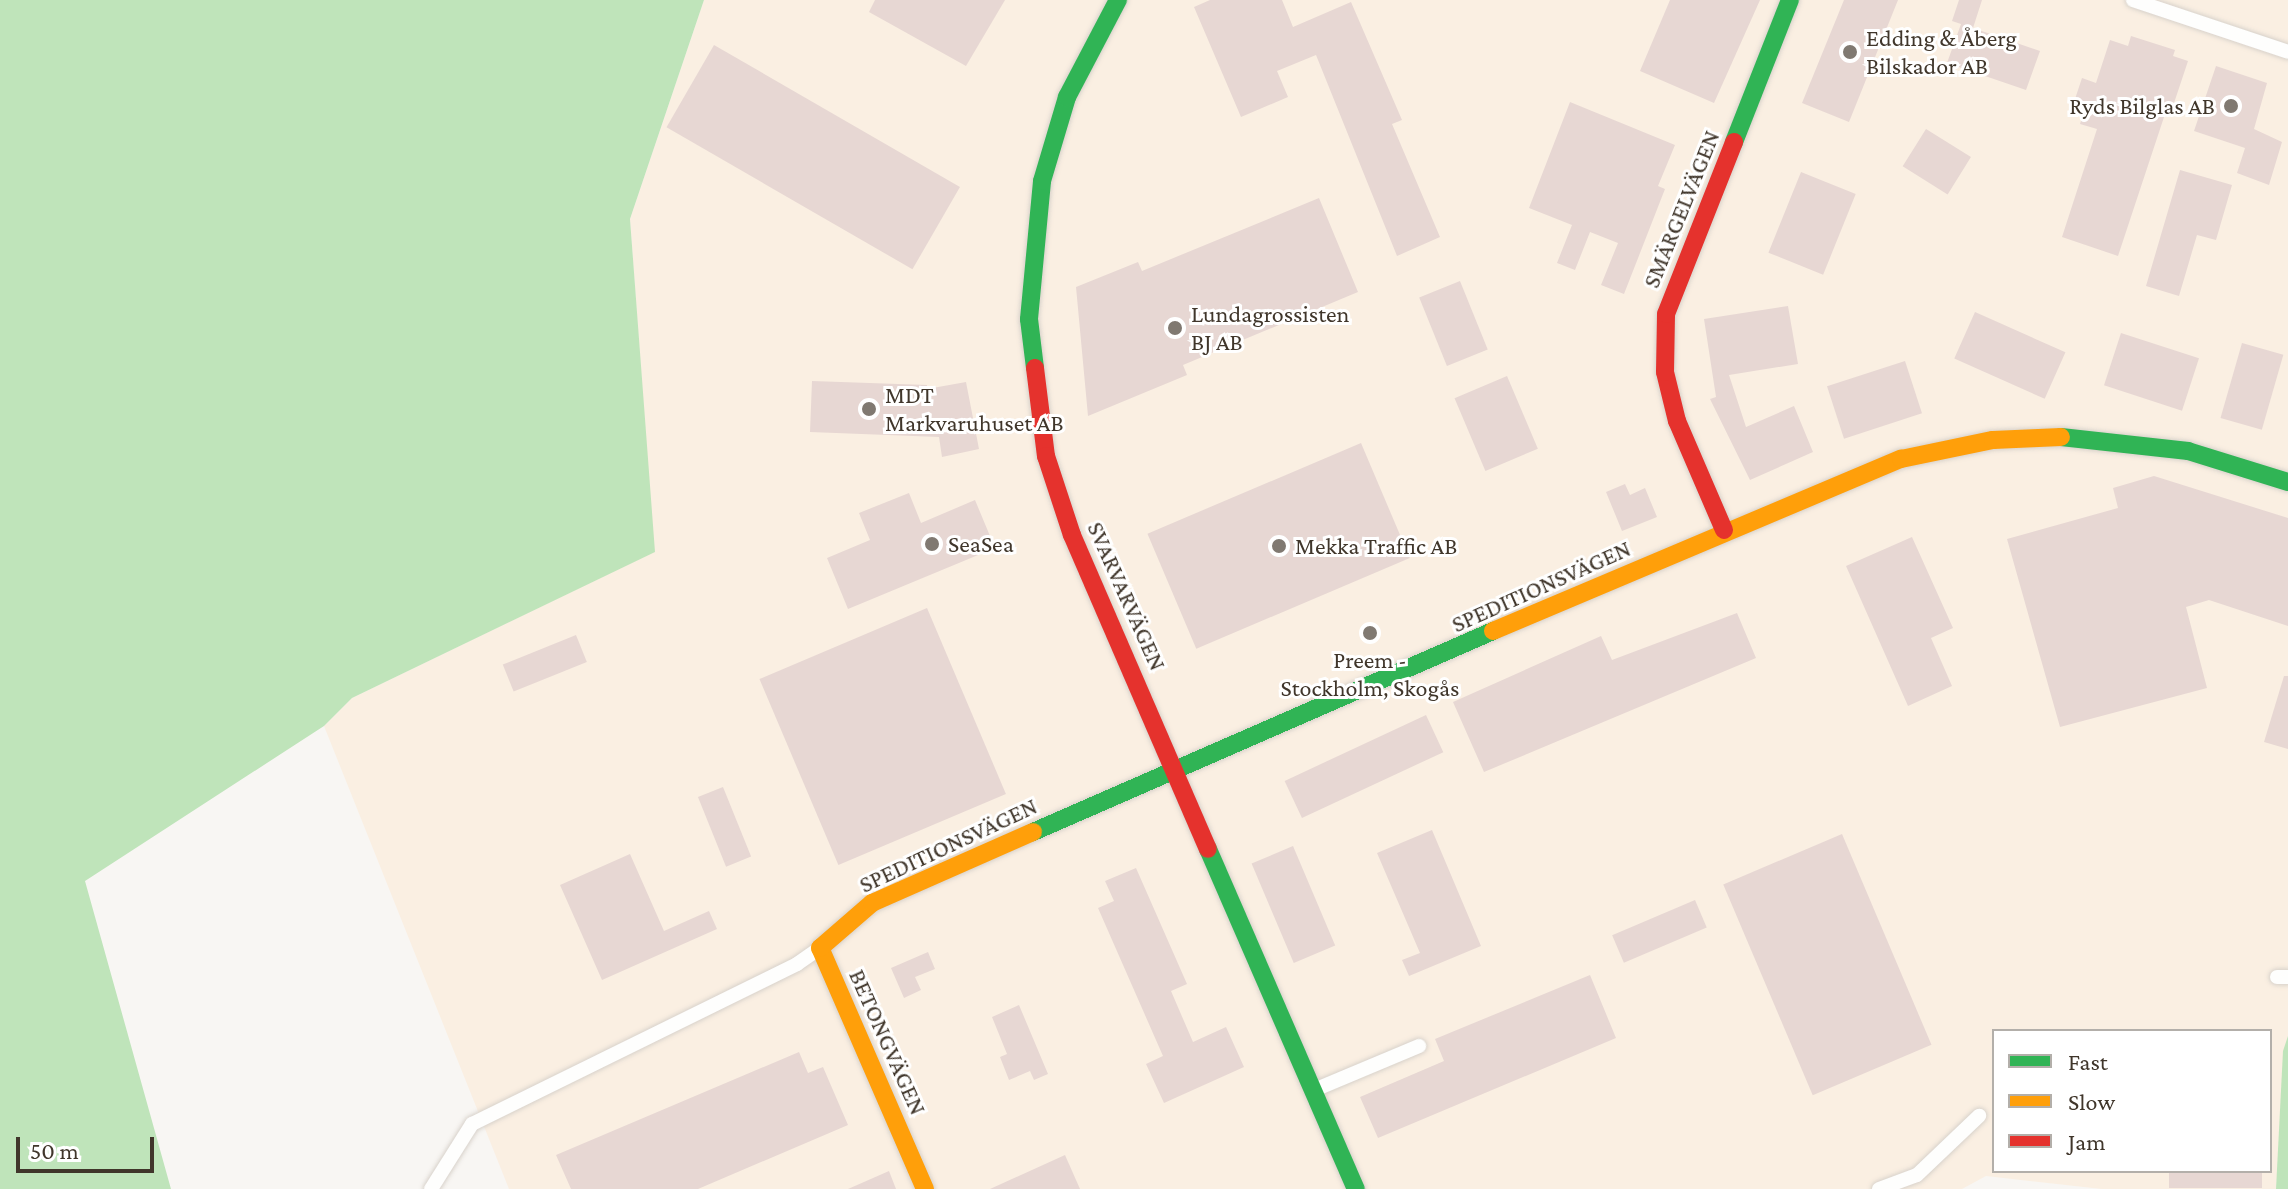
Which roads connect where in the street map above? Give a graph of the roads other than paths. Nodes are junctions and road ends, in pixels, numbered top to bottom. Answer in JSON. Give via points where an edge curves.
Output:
{"nodes":[{"id":1,"x":1118,"y":0,"type":"edge"},
{"id":2,"x":1790,"y":0,"type":"edge"},
{"id":3,"x":2133,"y":0,"type":"edge"},
{"id":4,"x":2288,"y":52,"type":"edge"},
{"id":5,"x":2288,"y":482,"type":"edge"},
{"id":6,"x":1724,"y":530,"type":"junction"},
{"id":7,"x":1178,"y":770,"type":"junction"},
{"id":8,"x":820,"y":948,"type":"junction"},
{"id":9,"x":1419,"y":1046,"type":"dead end"},
{"id":10,"x":1314,"y":1090,"type":"junction"},
{"id":11,"x":1979,"y":1116,"type":"dead end"},
{"id":12,"x":431,"y":1189,"type":"edge"},
{"id":13,"x":925,"y":1189,"type":"edge"},
{"id":14,"x":1356,"y":1189,"type":"edge"},
{"id":15,"x":1879,"y":1189,"type":"edge"}],
"edges":[{"from":1,"to":7,"type":"street","name":"SVARVARVÄGEN","via":[[1067,97],[1042,181],[1029,319],[1046,456],[1072,535]]},
{"from":2,"to":6,"type":"street","name":"SMÄRGELVÄGEN","via":[[1666,314],[1665,372],[1677,421]]},
{"from":3,"to":4,"type":"street"},
{"from":5,"to":6,"type":"street","name":"SPEDITIONSVÄGEN","via":[[2173,449],[2082,436],[1993,440],[1901,459]]},
{"from":6,"to":7,"type":"street","name":"SPEDITIONSVÄGEN"},
{"from":7,"to":8,"type":"street","name":"SPEDITIONSVÄGEN","via":[[872,903]]},
{"from":7,"to":10,"type":"street","name":"SVARVARVÄGEN"},
{"from":8,"to":12,"type":"street","via":[[472,1124]]},
{"from":8,"to":13,"type":"street","name":"BETONGVÄGEN"},
{"from":9,"to":10,"type":"street"},
{"from":10,"to":14,"type":"street","name":"SVARVARVÄGEN"},
{"from":11,"to":15,"type":"street","via":[[1917,1175]]}]}
